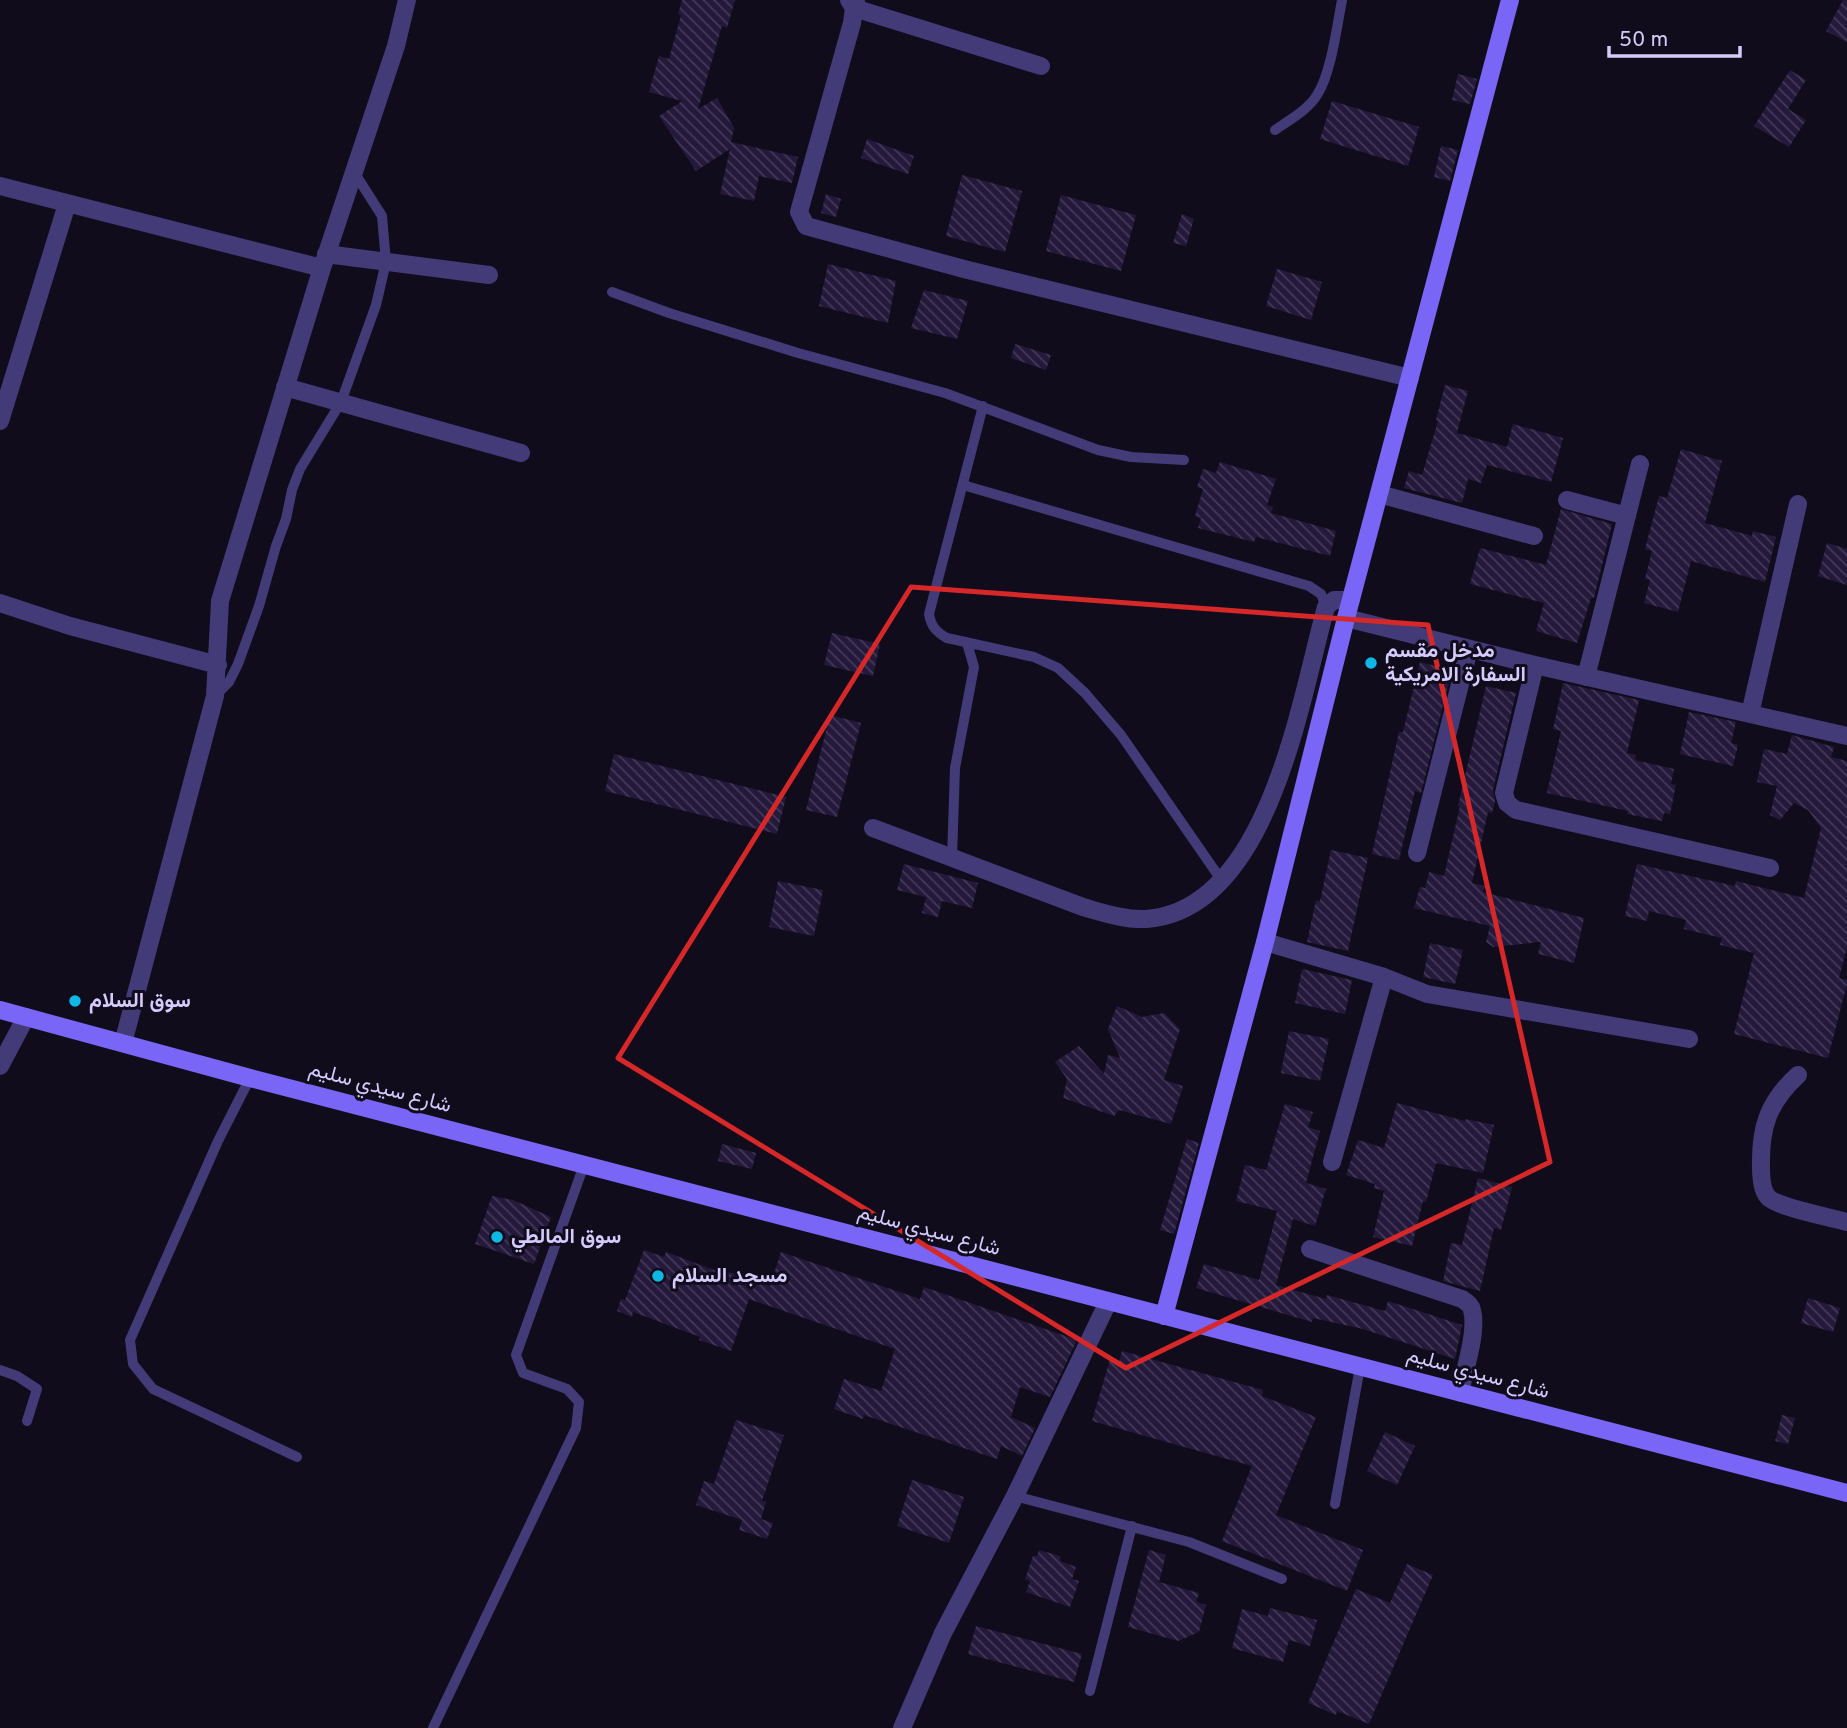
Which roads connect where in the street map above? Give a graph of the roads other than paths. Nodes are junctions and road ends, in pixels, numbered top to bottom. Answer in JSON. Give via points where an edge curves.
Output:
{"nodes":[{"id":1,"x":407,"y":0,"type":"edge"},
{"id":2,"x":1342,"y":0,"type":"edge"},
{"id":3,"x":1510,"y":0,"type":"edge"},
{"id":4,"x":853,"y":3,"type":"edge"},
{"id":5,"x":1041,"y":66,"type":"dead end"},
{"id":6,"x":1275,"y":130,"type":"dead end"},
{"id":7,"x":354,"y":172,"type":"junction"},
{"id":8,"x":0,"y":186,"type":"edge"},
{"id":9,"x":67,"y":204,"type":"junction"},
{"id":10,"x":324,"y":261,"type":"junction"},
{"id":11,"x":386,"y":262,"type":"junction"},
{"id":12,"x":489,"y":275,"type":"dead end"},
{"id":13,"x":612,"y":292,"type":"dead end"},
{"id":14,"x":1410,"y":378,"type":"junction"},
{"id":15,"x":285,"y":387,"type":"junction"},
{"id":16,"x":341,"y":402,"type":"junction"},
{"id":17,"x":983,"y":406,"type":"junction"},
{"id":18,"x":0,"y":421,"type":"edge"},
{"id":19,"x":521,"y":453,"type":"dead end"},
{"id":20,"x":1184,"y":460,"type":"dead end"},
{"id":21,"x":1640,"y":464,"type":"dead end"},
{"id":22,"x":962,"y":485,"type":"junction"},
{"id":23,"x":1379,"y":494,"type":"junction"},
{"id":24,"x":1567,"y":500,"type":"dead end"},
{"id":25,"x":1798,"y":505,"type":"dead end"},
{"id":26,"x":1627,"y":516,"type":"junction"},
{"id":27,"x":1534,"y":536,"type":"dead end"},
{"id":28,"x":1351,"y":600,"type":"junction"},
{"id":29,"x":0,"y":603,"type":"edge"},
{"id":30,"x":1326,"y":607,"type":"junction"},
{"id":31,"x":1346,"y":618,"type":"junction"},
{"id":32,"x":967,"y":643,"type":"junction"},
{"id":33,"x":1469,"y":649,"type":"junction"},
{"id":34,"x":218,"y":665,"type":"junction"},
{"id":35,"x":1535,"y":665,"type":"junction"},
{"id":36,"x":1586,"y":677,"type":"junction"},
{"id":37,"x":215,"y":696,"type":"junction"},
{"id":38,"x":1750,"y":714,"type":"junction"},
{"id":39,"x":1847,"y":736,"type":"edge"},
{"id":40,"x":873,"y":828,"type":"dead end"},
{"id":41,"x":1417,"y":853,"type":"dead end"},
{"id":42,"x":952,"y":858,"type":"junction"},
{"id":43,"x":1770,"y":868,"type":"dead end"},
{"id":44,"x":1222,"y":881,"type":"junction"},
{"id":45,"x":1265,"y":943,"type":"junction"},
{"id":46,"x":1384,"y":977,"type":"junction"},
{"id":47,"x":0,"y":1010,"type":"edge"},
{"id":48,"x":26,"y":1017,"type":"junction"},
{"id":49,"x":1689,"y":1039,"type":"dead end"},
{"id":50,"x":123,"y":1043,"type":"junction"},
{"id":51,"x":0,"y":1066,"type":"edge"},
{"id":52,"x":1798,"y":1075,"type":"dead end"},
{"id":53,"x":250,"y":1078,"type":"junction"},
{"id":54,"x":1332,"y":1162,"type":"dead end"},
{"id":55,"x":584,"y":1165,"type":"junction"},
{"id":56,"x":1847,"y":1222,"type":"edge"},
{"id":57,"x":1310,"y":1249,"type":"dead end"},
{"id":58,"x":1108,"y":1302,"type":"junction"},
{"id":59,"x":1164,"y":1316,"type":"junction"},
{"id":60,"x":1360,"y":1367,"type":"junction"},
{"id":61,"x":0,"y":1370,"type":"edge"},
{"id":62,"x":1460,"y":1393,"type":"junction"},
{"id":63,"x":27,"y":1421,"type":"dead end"},
{"id":64,"x":297,"y":1457,"type":"dead end"},
{"id":65,"x":1847,"y":1493,"type":"edge"},
{"id":66,"x":1015,"y":1496,"type":"junction"},
{"id":67,"x":1335,"y":1504,"type":"dead end"},
{"id":68,"x":1132,"y":1526,"type":"junction"},
{"id":69,"x":1282,"y":1579,"type":"dead end"},
{"id":70,"x":1090,"y":1691,"type":"dead end"},
{"id":71,"x":433,"y":1728,"type":"edge"},
{"id":72,"x":902,"y":1728,"type":"edge"}],
"edges":[{"from":1,"to":7,"type":"street"},
{"from":2,"to":6,"type":"lane","via":[[1318,94]]},
{"from":3,"to":14,"type":"main road"},
{"from":4,"to":5,"type":"street"},
{"from":4,"to":14,"type":"street","via":[[852,23],[799,212],[806,226]]},
{"from":7,"to":10,"type":"street"},
{"from":7,"to":11,"type":"lane","via":[[382,216]]},
{"from":8,"to":9,"type":"street"},
{"from":9,"to":10,"type":"street"},
{"from":9,"to":18,"type":"street"},
{"from":10,"to":11,"type":"street"},
{"from":10,"to":15,"type":"street"},
{"from":11,"to":12,"type":"street"},
{"from":11,"to":16,"type":"lane","via":[[376,305]]},
{"from":13,"to":17,"type":"lane","via":[[798,353]]},
{"from":14,"to":23,"type":"main road"},
{"from":15,"to":16,"type":"street"},
{"from":15,"to":34,"type":"street","via":[[220,601]]},
{"from":16,"to":19,"type":"street"},
{"from":16,"to":37,"type":"lane","via":[[300,469],[238,664]]},
{"from":17,"to":20,"type":"lane","via":[[1098,450]]},
{"from":17,"to":22,"type":"lane"},
{"from":21,"to":26,"type":"street"},
{"from":22,"to":30,"type":"lane","via":[[1309,586],[1321,594]]},
{"from":22,"to":32,"type":"lane","via":[[929,614],[936,632]]},
{"from":23,"to":27,"type":"street"},
{"from":23,"to":28,"type":"main road"},
{"from":24,"to":26,"type":"street"},
{"from":25,"to":38,"type":"street"},
{"from":26,"to":36,"type":"street"},
{"from":28,"to":30,"type":"street","via":[[1334,600]]},
{"from":28,"to":31,"type":"main road"},
{"from":29,"to":34,"type":"street"},
{"from":30,"to":44,"type":"street","via":[[1285,764],[1240,859]]},
{"from":31,"to":33,"type":"street"},
{"from":31,"to":45,"type":"main road"},
{"from":32,"to":42,"type":"lane","via":[[974,667],[955,768]]},
{"from":32,"to":44,"type":"lane","via":[[1034,657],[1067,676],[1121,735]]},
{"from":33,"to":35,"type":"street"},
{"from":33,"to":41,"type":"street"},
{"from":34,"to":37,"type":"street"},
{"from":35,"to":36,"type":"street"},
{"from":35,"to":43,"type":"street","via":[[1504,793],[1507,803],[1516,810]]},
{"from":36,"to":38,"type":"street"},
{"from":37,"to":50,"type":"street"},
{"from":38,"to":39,"type":"street"},
{"from":40,"to":42,"type":"street"},
{"from":42,"to":44,"type":"street","via":[[1083,907],[1136,919],[1192,906]]},
{"from":45,"to":46,"type":"street"},
{"from":45,"to":59,"type":"main road"},
{"from":46,"to":49,"type":"street","via":[[1427,994]]},
{"from":46,"to":54,"type":"street"},
{"from":47,"to":48,"type":"main road","name":"شارع سيدي سليم"},
{"from":48,"to":50,"type":"main road","name":"شارع سيدي سليم"},
{"from":48,"to":51,"type":"street"},
{"from":50,"to":53,"type":"main road","name":"شارع سيدي سليم"},
{"from":52,"to":56,"type":"street","via":[[1764,1123],[1760,1140],[1765,1190],[1769,1199],[1783,1205]]},
{"from":53,"to":55,"type":"main road","name":"شارع سيدي سليم"},
{"from":53,"to":64,"type":"lane","via":[[130,1340],[133,1364],[153,1389]]},
{"from":55,"to":58,"type":"main road","name":"شارع سيدي سليم"},
{"from":55,"to":71,"type":"lane","via":[[516,1355],[523,1373],[567,1389],[579,1402],[576,1428]]},
{"from":57,"to":62,"type":"street","via":[[1469,1304],[1472,1331]]},
{"from":58,"to":59,"type":"main road","name":"شارع سيدي سليم"},
{"from":58,"to":66,"type":"street"},
{"from":59,"to":60,"type":"main road","name":"شارع سيدي سليم"},
{"from":60,"to":62,"type":"main road","name":"شارع سيدي سليم"},
{"from":60,"to":67,"type":"lane"},
{"from":61,"to":63,"type":"lane","via":[[37,1389]]},
{"from":62,"to":65,"type":"main road","name":"شارع سيدي سليم"},
{"from":66,"to":68,"type":"lane"},
{"from":66,"to":72,"type":"street","via":[[943,1633]]},
{"from":68,"to":69,"type":"lane","via":[[1189,1542]]},
{"from":68,"to":70,"type":"lane"}]}
